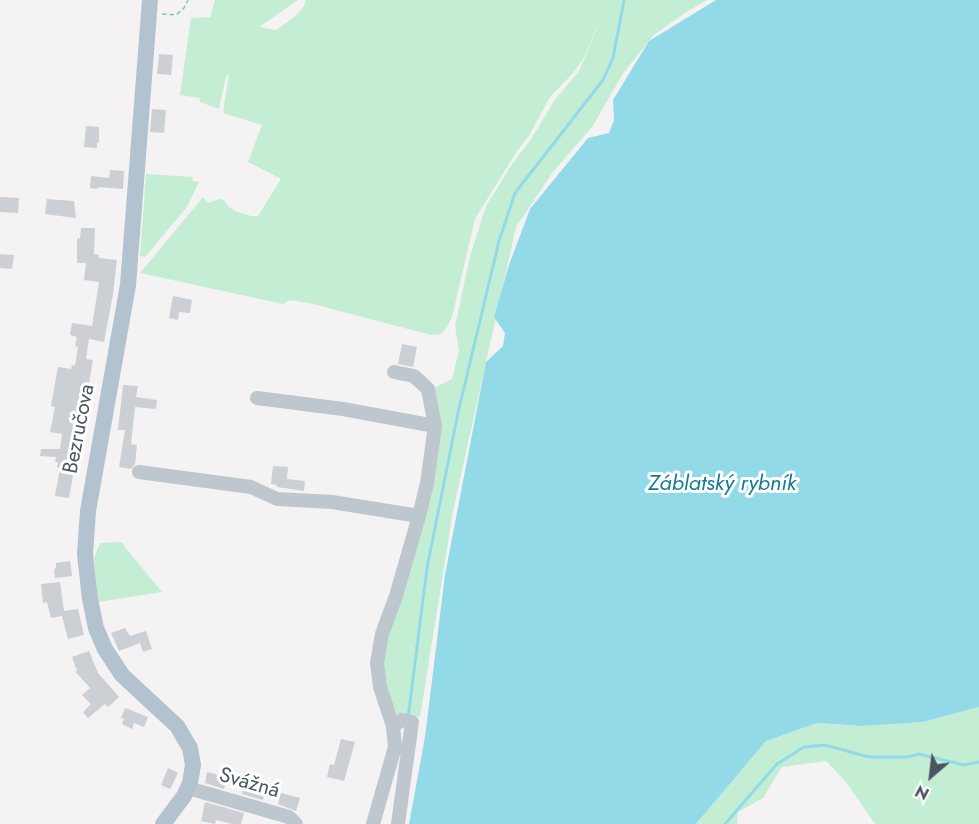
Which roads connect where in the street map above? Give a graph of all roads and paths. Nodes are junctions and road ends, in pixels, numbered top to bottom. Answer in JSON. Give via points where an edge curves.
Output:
{"nodes":[{"id":1,"x":188,"y":0,"type":"edge"},
{"id":2,"x":149,"y":7,"type":"edge"},
{"id":3,"x":394,"y":372,"type":"dead end"},
{"id":4,"x":257,"y":398,"type":"dead end"},
{"id":5,"x":435,"y":426,"type":"junction"},
{"id":6,"x":139,"y":472,"type":"dead end"},
{"id":7,"x":419,"y":516,"type":"junction"},
{"id":8,"x":402,"y":722,"type":"junction"},
{"id":9,"x":188,"y":788,"type":"junction"},
{"id":10,"x":163,"y":824,"type":"edge"},
{"id":11,"x":296,"y":824,"type":"edge"},
{"id":12,"x":373,"y":824,"type":"edge"},
{"id":13,"x":398,"y":824,"type":"edge"}],
"edges":[{"from":1,"to":2,"type":"path","via":[[177,15]]},
{"from":2,"to":9,"type":"main road","name":"Bezručova","via":[[128,285],[88,512],[85,561],[93,614],[105,649],[122,675],[183,734],[192,758]]},
{"from":3,"to":5,"type":"street","via":[[414,376],[428,389]]},
{"from":4,"to":5,"type":"street"},
{"from":5,"to":7,"type":"street"},
{"from":6,"to":7,"type":"street","via":[[251,487],[277,499],[332,502]]},
{"from":7,"to":8,"type":"street","via":[[382,634],[377,663],[380,687]]},
{"from":8,"to":12,"type":"street"},
{"from":8,"to":13,"type":"street"},
{"from":9,"to":10,"type":"main road","name":"Bezručova"},
{"from":9,"to":11,"type":"street","name":"Svážná","via":[[289,817]]}]}
